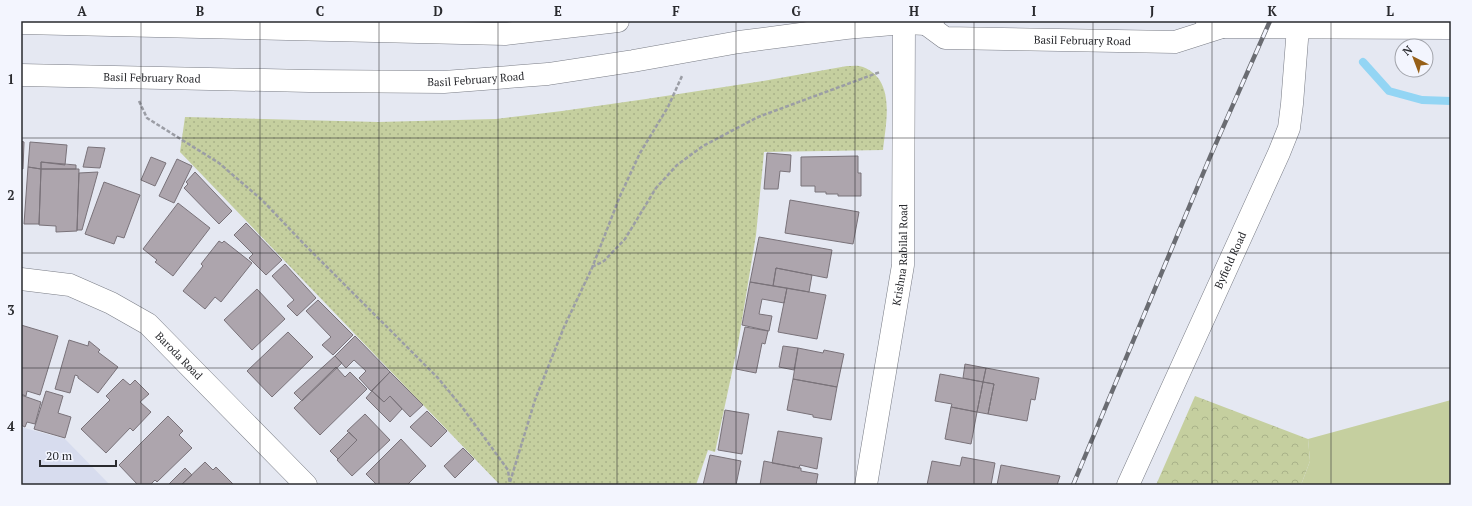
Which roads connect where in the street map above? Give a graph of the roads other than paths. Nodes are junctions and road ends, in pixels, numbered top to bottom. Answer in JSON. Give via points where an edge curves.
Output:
{"nodes":[{"id":1,"x":618,"y":21,"type":"edge"},
{"id":2,"x":797,"y":21,"type":"edge"},
{"id":3,"x":929,"y":22,"type":"edge"},
{"id":4,"x":21,"y":23,"type":"edge"},
{"id":5,"x":904,"y":23,"type":"junction"},
{"id":6,"x":1215,"y":23,"type":"edge"},
{"id":7,"x":1298,"y":27,"type":"junction"},
{"id":8,"x":1451,"y":28,"type":"edge"},
{"id":9,"x":816,"y":32,"type":"junction"},
{"id":10,"x":21,"y":75,"type":"edge"},
{"id":11,"x":21,"y":280,"type":"edge"},
{"id":12,"x":306,"y":485,"type":"edge"},
{"id":13,"x":866,"y":485,"type":"edge"},
{"id":14,"x":1128,"y":485,"type":"edge"}],
"edges":[{"from":1,"to":4,"type":"street","via":[[505,34]]},
{"from":2,"to":9,"type":"street"},
{"from":3,"to":5,"type":"street","name":"Basil February Road"},
{"from":3,"to":6,"type":"street","name":"Basil February Road","via":[[945,38],[1175,42]]},
{"from":5,"to":9,"type":"street","name":"Basil February Road"},
{"from":5,"to":13,"type":"street","name":"Krishna Rabilal Road","via":[[903,265]]},
{"from":6,"to":7,"type":"street","name":"Basil February Road"},
{"from":7,"to":8,"type":"street","name":"Basil February Road"},
{"from":7,"to":14,"type":"street","name":"Byfield Road","via":[[1289,128]]},
{"from":9,"to":10,"type":"street","name":"Basil February Road","via":[[739,42],[548,74],[444,82]]},
{"from":11,"to":12,"type":"street","name":"Baroda Road","via":[[70,285],[111,303],[148,324]]}]}
